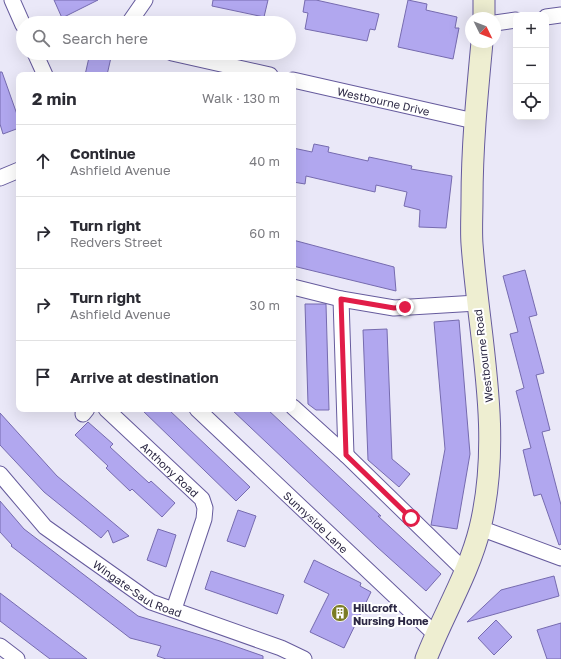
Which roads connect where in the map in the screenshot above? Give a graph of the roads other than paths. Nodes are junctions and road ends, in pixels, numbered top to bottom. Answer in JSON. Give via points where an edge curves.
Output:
{"nodes":[{"id":1,"x":12,"y":0,"type":"edge"},
{"id":2,"x":145,"y":0,"type":"edge"},
{"id":3,"x":484,"y":0,"type":"edge"},
{"id":4,"x":484,"y":12,"type":"edge"},
{"id":5,"x":561,"y":15,"type":"edge"},
{"id":6,"x":19,"y":16,"type":"edge"},
{"id":7,"x":133,"y":16,"type":"edge"},
{"id":8,"x":549,"y":17,"type":"edge"},
{"id":9,"x":513,"y":20,"type":"edge"},
{"id":10,"x":501,"y":22,"type":"edge"},
{"id":11,"x":481,"y":48,"type":"edge"},
{"id":12,"x":38,"y":60,"type":"edge"},
{"id":13,"x":203,"y":60,"type":"edge"},
{"id":14,"x":44,"y":72,"type":"edge"},
{"id":15,"x":257,"y":72,"type":"edge"},
{"id":16,"x":296,"y":81,"type":"edge"},
{"id":17,"x":474,"y":121,"type":"junction"},
{"id":18,"x":16,"y":171,"type":"edge"},
{"id":19,"x":0,"y":178,"type":"edge"},
{"id":20,"x":296,"y":288,"type":"edge"},
{"id":21,"x":341,"y":299,"type":"junction"},
{"id":22,"x":477,"y":303,"type":"junction"},
{"id":23,"x":296,"y":409,"type":"edge"},
{"id":24,"x":109,"y":412,"type":"edge"},
{"id":25,"x":200,"y":412,"type":"edge"},
{"id":26,"x":346,"y":455,"type":"junction"},
{"id":27,"x":0,"y":474,"type":"edge"},
{"id":28,"x":480,"y":528,"type":"junction"},
{"id":29,"x":561,"y":558,"type":"edge"},
{"id":30,"x":465,"y":571,"type":"junction"},
{"id":31,"x":174,"y":609,"type":"junction"},
{"id":32,"x":436,"y":634,"type":"junction"},
{"id":33,"x":0,"y":646,"type":"edge"},
{"id":34,"x":278,"y":654,"type":"edge"},
{"id":35,"x":17,"y":659,"type":"edge"},
{"id":36,"x":304,"y":659,"type":"edge"},
{"id":37,"x":426,"y":659,"type":"edge"}],
"edges":[{"from":1,"to":6,"type":"street"},
{"from":2,"to":7,"type":"street"},
{"from":3,"to":4,"type":"street"},
{"from":5,"to":8,"type":"street"},
{"from":9,"to":10,"type":"street"},
{"from":11,"to":17,"type":"street","name":"Westbourne Road"},
{"from":12,"to":14,"type":"street"},
{"from":13,"to":15,"type":"street"},
{"from":16,"to":17,"type":"street","name":"Westbourne Drive"},
{"from":17,"to":22,"type":"street","name":"Westbourne Road","via":[[472,242]]},
{"from":18,"to":19,"type":"street"},
{"from":20,"to":21,"type":"street"},
{"from":21,"to":22,"type":"street","via":[[394,308]]},
{"from":21,"to":26,"type":"street"},
{"from":22,"to":28,"type":"street","name":"Westbourne Road","via":[[488,384],[491,459]]},
{"from":23,"to":26,"type":"street"},
{"from":24,"to":31,"type":"street","name":"Anthony Road","via":[[202,499],[205,508],[204,519]]},
{"from":25,"to":32,"type":"street","name":"Sunnyside Lane"},
{"from":26,"to":30,"type":"street"},
{"from":27,"to":31,"type":"street","name":"Wingate-Saul Road","via":[[45,526],[151,602]]},
{"from":28,"to":29,"type":"street"},
{"from":28,"to":30,"type":"street","name":"Westbourne Road"},
{"from":30,"to":32,"type":"street","name":"Westbourne Road"},
{"from":31,"to":34,"type":"street","name":"Wingate-Saul Road"},
{"from":32,"to":37,"type":"street","name":"Westbourne Road"},
{"from":33,"to":35,"type":"street"},
{"from":34,"to":36,"type":"street","name":"Wingate-Saul Road"}]}
